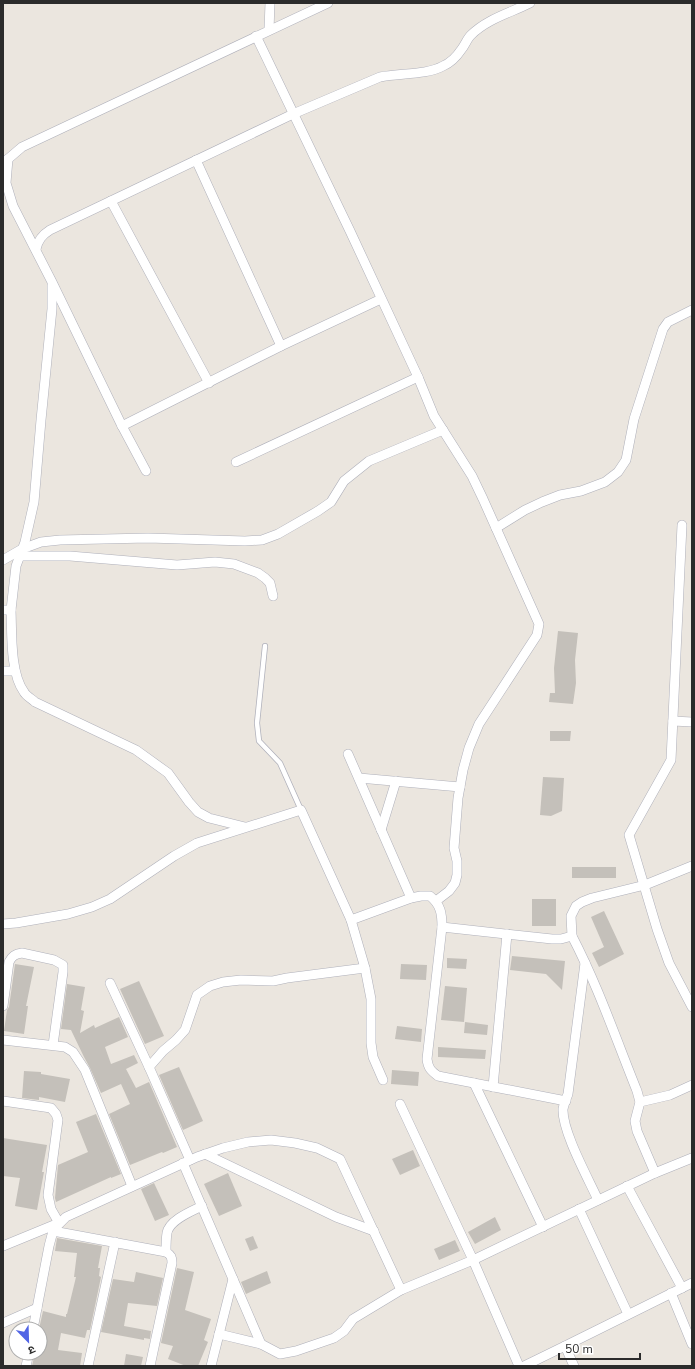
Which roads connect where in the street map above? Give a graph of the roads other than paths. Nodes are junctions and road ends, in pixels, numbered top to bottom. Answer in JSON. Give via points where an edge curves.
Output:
{"nodes":[{"id":1,"x":270,"y":3,"type":"edge"},
{"id":2,"x":328,"y":3,"type":"edge"},
{"id":3,"x":530,"y":3,"type":"edge"},
{"id":4,"x":269,"y":30,"type":"junction"},
{"id":5,"x":256,"y":36,"type":"junction"},
{"id":6,"x":293,"y":114,"type":"junction"},
{"id":7,"x":196,"y":160,"type":"junction"},
{"id":8,"x":5,"y":162,"type":"edge"},
{"id":9,"x":111,"y":201,"type":"junction"},
{"id":10,"x":36,"y":249,"type":"junction"},
{"id":11,"x":52,"y":282,"type":"junction"},
{"id":12,"x":381,"y":299,"type":"junction"},
{"id":13,"x":692,"y":310,"type":"edge"},
{"id":14,"x":281,"y":346,"type":"junction"},
{"id":15,"x":418,"y":377,"type":"junction"},
{"id":16,"x":209,"y":383,"type":"junction"},
{"id":17,"x":122,"y":426,"type":"junction"},
{"id":18,"x":443,"y":430,"type":"junction"},
{"id":19,"x":236,"y":462,"type":"dead end"},
{"id":20,"x":146,"y":471,"type":"dead end"},
{"id":21,"x":682,"y":525,"type":"dead end"},
{"id":22,"x":496,"y":528,"type":"junction"},
{"id":23,"x":21,"y":553,"type":"junction"},
{"id":24,"x":3,"y":560,"type":"edge"},
{"id":25,"x":273,"y":596,"type":"dead end"},
{"id":26,"x":7,"y":610,"type":"edge"},
{"id":27,"x":265,"y":646,"type":"dead end"},
{"id":28,"x":3,"y":671,"type":"edge"},
{"id":29,"x":15,"y":671,"type":"junction"},
{"id":30,"x":673,"y":721,"type":"junction"},
{"id":31,"x":692,"y":722,"type":"edge"},
{"id":32,"x":348,"y":754,"type":"dead end"},
{"id":33,"x":358,"y":778,"type":"junction"},
{"id":34,"x":396,"y":781,"type":"junction"},
{"id":35,"x":460,"y":787,"type":"junction"},
{"id":36,"x":301,"y":810,"type":"junction"},
{"id":37,"x":246,"y":828,"type":"junction"},
{"id":38,"x":381,"y":830,"type":"junction"},
{"id":39,"x":692,"y":866,"type":"edge"},
{"id":40,"x":644,"y":885,"type":"junction"},
{"id":41,"x":411,"y":898,"type":"junction"},
{"id":42,"x":436,"y":901,"type":"junction"},
{"id":43,"x":351,"y":920,"type":"junction"},
{"id":44,"x":3,"y":924,"type":"edge"},
{"id":45,"x":442,"y":927,"type":"junction"},
{"id":46,"x":507,"y":934,"type":"junction"},
{"id":47,"x":572,"y":936,"type":"junction"},
{"id":48,"x":585,"y":962,"type":"junction"},
{"id":49,"x":365,"y":968,"type":"junction"},
{"id":50,"x":110,"y":983,"type":"dead end"},
{"id":51,"x":3,"y":1006,"type":"edge"},
{"id":52,"x":692,"y":1007,"type":"edge"},
{"id":53,"x":3,"y":1040,"type":"edge"},
{"id":54,"x":53,"y":1045,"type":"junction"},
{"id":55,"x":149,"y":1067,"type":"junction"},
{"id":56,"x":384,"y":1080,"type":"dead end"},
{"id":57,"x":474,"y":1083,"type":"junction"},
{"id":58,"x":692,"y":1085,"type":"edge"},
{"id":59,"x":493,"y":1087,"type":"junction"},
{"id":60,"x":3,"y":1101,"type":"edge"},
{"id":61,"x":566,"y":1101,"type":"junction"},
{"id":62,"x":640,"y":1102,"type":"junction"},
{"id":63,"x":400,"y":1104,"type":"dead end"},
{"id":64,"x":204,"y":1154,"type":"junction"},
{"id":65,"x":692,"y":1158,"type":"edge"},
{"id":66,"x":187,"y":1162,"type":"junction"},
{"id":67,"x":655,"y":1173,"type":"junction"},
{"id":68,"x":132,"y":1186,"type":"junction"},
{"id":69,"x":627,"y":1186,"type":"junction"},
{"id":70,"x":598,"y":1200,"type":"junction"},
{"id":71,"x":202,"y":1206,"type":"junction"},
{"id":72,"x":579,"y":1209,"type":"junction"},
{"id":73,"x":59,"y":1224,"type":"junction"},
{"id":74,"x":543,"y":1227,"type":"junction"},
{"id":75,"x":374,"y":1231,"type":"junction"},
{"id":76,"x":53,"y":1232,"type":"junction"},
{"id":77,"x":115,"y":1242,"type":"junction"},
{"id":78,"x":3,"y":1246,"type":"edge"},
{"id":79,"x":166,"y":1252,"type":"junction"},
{"id":80,"x":473,"y":1260,"type":"junction"},
{"id":81,"x":233,"y":1279,"type":"junction"},
{"id":82,"x":692,"y":1283,"type":"edge"},
{"id":83,"x":682,"y":1288,"type":"junction"},
{"id":84,"x":401,"y":1290,"type":"junction"},
{"id":85,"x":671,"y":1293,"type":"junction"},
{"id":86,"x":37,"y":1308,"type":"junction"},
{"id":87,"x":628,"y":1314,"type":"junction"},
{"id":88,"x":35,"y":1321,"type":"edge"},
{"id":89,"x":3,"y":1323,"type":"edge"},
{"id":90,"x":219,"y":1334,"type":"junction"},
{"id":91,"x":261,"y":1344,"type":"junction"},
{"id":92,"x":692,"y":1344,"type":"edge"},
{"id":93,"x":565,"y":1346,"type":"junction"},
{"id":94,"x":88,"y":1366,"type":"edge"},
{"id":95,"x":150,"y":1366,"type":"edge"},
{"id":96,"x":211,"y":1366,"type":"edge"},
{"id":97,"x":518,"y":1366,"type":"edge"},
{"id":98,"x":524,"y":1366,"type":"edge"},
{"id":99,"x":574,"y":1366,"type":"edge"}],
"edges":[{"from":1,"to":4,"type":"street"},
{"from":2,"to":4,"type":"street"},
{"from":3,"to":6,"type":"street","via":[[479,28],[460,51],[443,66],[434,70],[380,77]]},
{"from":4,"to":5,"type":"street"},
{"from":5,"to":6,"type":"street"},
{"from":5,"to":8,"type":"street","via":[[22,147]]},
{"from":6,"to":7,"type":"street"},
{"from":6,"to":12,"type":"street"},
{"from":7,"to":9,"type":"street"},
{"from":7,"to":14,"type":"street"},
{"from":8,"to":10,"type":"street","via":[[8,194]]},
{"from":9,"to":10,"type":"street","via":[[42,235]]},
{"from":9,"to":16,"type":"street"},
{"from":10,"to":11,"type":"street"},
{"from":11,"to":17,"type":"street"},
{"from":11,"to":23,"type":"street","via":[[52,309],[34,502]]},
{"from":12,"to":14,"type":"street"},
{"from":12,"to":15,"type":"street"},
{"from":13,"to":22,"type":"street","via":[[668,322],[663,329],[634,419],[626,460],[618,472],[605,482],[542,502]]},
{"from":14,"to":16,"type":"street"},
{"from":15,"to":18,"type":"street","via":[[434,416]]},
{"from":15,"to":19,"type":"street"},
{"from":16,"to":17,"type":"street"},
{"from":17,"to":20,"type":"street"},
{"from":18,"to":22,"type":"street","via":[[472,476]]},
{"from":18,"to":23,"type":"street","via":[[369,461],[344,481],[327,505],[284,531],[262,540],[60,540],[41,542]]},
{"from":21,"to":30,"type":"street"},
{"from":22,"to":35,"type":"street","via":[[539,624],[537,635],[479,724],[468,748]]},
{"from":23,"to":24,"type":"street"},
{"from":23,"to":25,"type":"street","via":[[177,566],[215,562],[234,564],[265,578],[270,583]]},
{"from":23,"to":26,"type":"street"},
{"from":26,"to":29,"type":"street"},
{"from":27,"to":36,"type":"lane","via":[[257,723],[259,741],[280,763]]},
{"from":28,"to":29,"type":"street"},
{"from":29,"to":37,"type":"street","via":[[24,693],[35,702],[136,750],[168,773],[198,812],[209,818]]},
{"from":30,"to":31,"type":"street"},
{"from":30,"to":40,"type":"street","via":[[671,760],[629,835]]},
{"from":32,"to":33,"type":"street"},
{"from":33,"to":34,"type":"street"},
{"from":33,"to":38,"type":"street"},
{"from":34,"to":35,"type":"street"},
{"from":34,"to":38,"type":"street"},
{"from":35,"to":42,"type":"street","via":[[454,848],[457,874],[455,883]]},
{"from":36,"to":37,"type":"street"},
{"from":36,"to":43,"type":"street"},
{"from":37,"to":44,"type":"street","via":[[197,843],[110,899],[92,907],[16,924]]},
{"from":38,"to":41,"type":"street"},
{"from":39,"to":40,"type":"street"},
{"from":40,"to":47,"type":"street","via":[[592,898],[576,906],[571,916]]},
{"from":40,"to":52,"type":"street","via":[[669,963]]},
{"from":41,"to":42,"type":"street","via":[[430,896]]},
{"from":41,"to":43,"type":"street"},
{"from":42,"to":45,"type":"street","via":[[442,915]]},
{"from":43,"to":49,"type":"street"},
{"from":45,"to":46,"type":"street"},
{"from":45,"to":57,"type":"street","via":[[428,1066],[438,1076]]},
{"from":46,"to":47,"type":"street","via":[[552,939]]},
{"from":46,"to":59,"type":"street"},
{"from":47,"to":48,"type":"street"},
{"from":48,"to":61,"type":"street"},
{"from":48,"to":62,"type":"street"},
{"from":49,"to":55,"type":"street","via":[[273,981],[223,982],[210,986],[197,995],[185,1030]]},
{"from":49,"to":56,"type":"street","via":[[371,1000],[373,1057]]},
{"from":50,"to":55,"type":"street"},
{"from":51,"to":54,"type":"street","via":[[11,957],[22,953],[62,965]]},
{"from":53,"to":54,"type":"street"},
{"from":54,"to":68,"type":"street","via":[[65,1047],[80,1061]]},
{"from":55,"to":66,"type":"street"},
{"from":57,"to":59,"type":"street"},
{"from":57,"to":74,"type":"street"},
{"from":58,"to":62,"type":"street","via":[[670,1095]]},
{"from":59,"to":61,"type":"street"},
{"from":60,"to":73,"type":"street","via":[[51,1108],[56,1114],[58,1120],[48,1195],[51,1209]]},
{"from":61,"to":70,"type":"street","via":[[563,1108],[568,1133]]},
{"from":62,"to":67,"type":"street","via":[[636,1126]]},
{"from":63,"to":80,"type":"street"},
{"from":64,"to":66,"type":"street"},
{"from":64,"to":75,"type":"street","via":[[336,1217]]},
{"from":64,"to":75,"type":"street","via":[[248,1142],[271,1140],[317,1148],[340,1159]]},
{"from":65,"to":67,"type":"street"},
{"from":66,"to":68,"type":"street"},
{"from":66,"to":71,"type":"street"},
{"from":67,"to":69,"type":"street"},
{"from":68,"to":73,"type":"street","via":[[71,1215]]},
{"from":69,"to":70,"type":"street"},
{"from":69,"to":83,"type":"street"},
{"from":70,"to":72,"type":"street"},
{"from":71,"to":79,"type":"street","via":[[171,1225],[167,1231]]},
{"from":71,"to":81,"type":"street"},
{"from":72,"to":74,"type":"street"},
{"from":72,"to":87,"type":"street"},
{"from":73,"to":76,"type":"street"},
{"from":73,"to":78,"type":"street"},
{"from":74,"to":80,"type":"street"},
{"from":75,"to":84,"type":"street"},
{"from":76,"to":77,"type":"street"},
{"from":76,"to":86,"type":"street"},
{"from":77,"to":79,"type":"street"},
{"from":77,"to":94,"type":"street"},
{"from":79,"to":95,"type":"street","via":[[170,1254],[172,1263]]},
{"from":80,"to":84,"type":"street"},
{"from":80,"to":97,"type":"street"},
{"from":81,"to":90,"type":"street"},
{"from":81,"to":91,"type":"street"},
{"from":82,"to":83,"type":"street"},
{"from":83,"to":85,"type":"street"},
{"from":84,"to":91,"type":"street","via":[[353,1319],[344,1332],[334,1338],[280,1354]]},
{"from":85,"to":87,"type":"street"},
{"from":85,"to":92,"type":"street"},
{"from":86,"to":88,"type":"street"},
{"from":86,"to":89,"type":"street"},
{"from":87,"to":93,"type":"street"},
{"from":90,"to":91,"type":"street"},
{"from":90,"to":96,"type":"street"},
{"from":93,"to":98,"type":"street"},
{"from":93,"to":99,"type":"street"}]}
